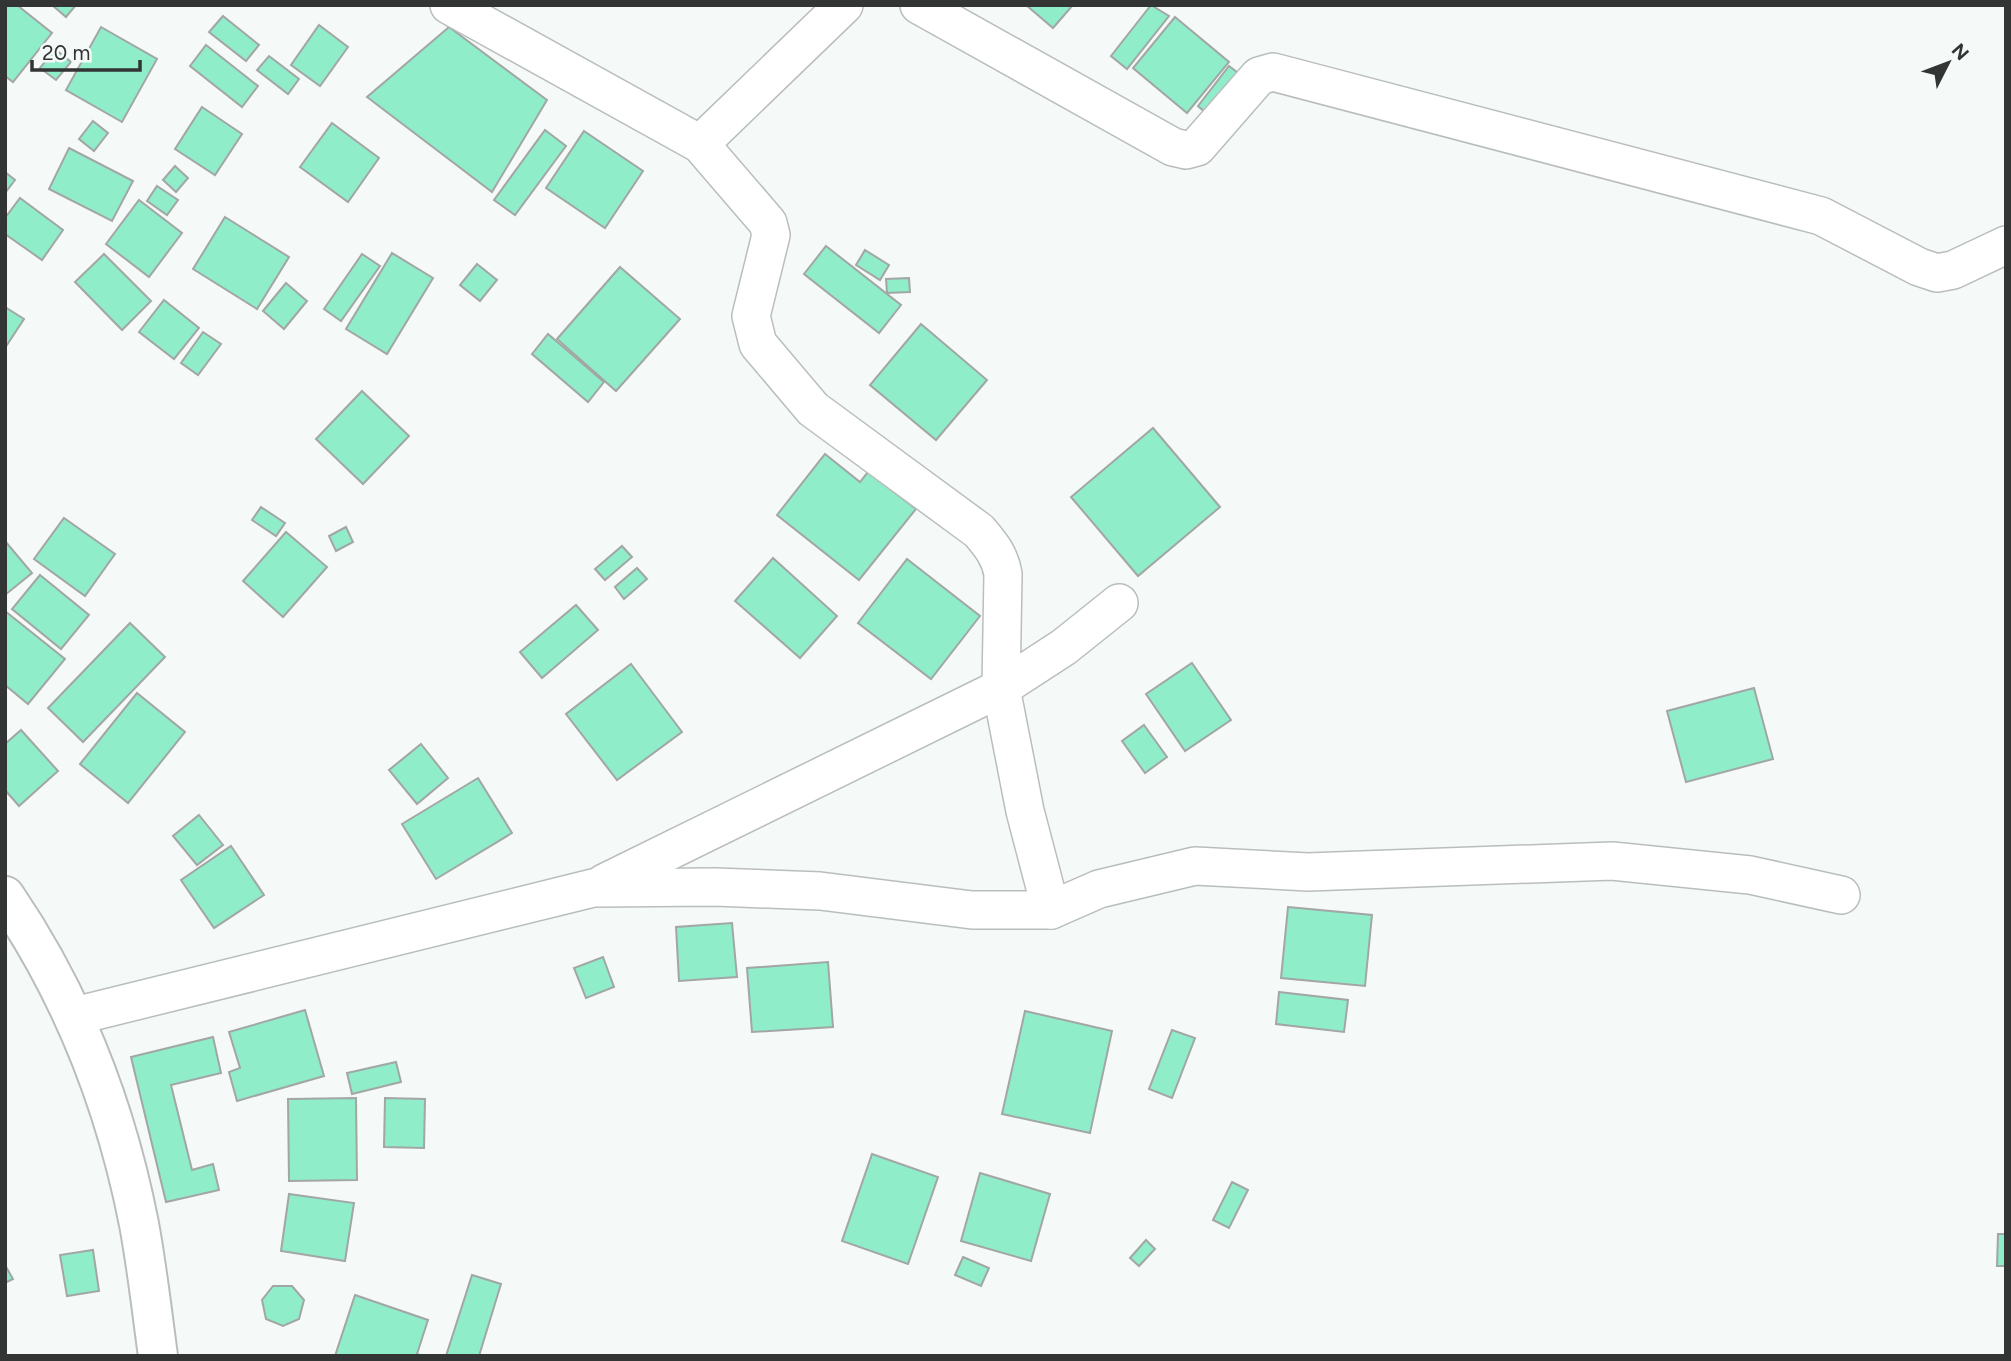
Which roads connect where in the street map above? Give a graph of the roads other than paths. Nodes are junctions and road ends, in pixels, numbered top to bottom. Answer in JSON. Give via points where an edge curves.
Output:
{"nodes":[{"id":1,"x":449,"y":5,"type":"edge"},
{"id":2,"x":844,"y":5,"type":"edge"},
{"id":3,"x":919,"y":5,"type":"edge"},
{"id":4,"x":700,"y":144,"type":"junction"},
{"id":5,"x":2006,"y":245,"type":"edge"},
{"id":6,"x":1119,"y":603,"type":"dead end"},
{"id":7,"x":1001,"y":688,"type":"junction"},
{"id":8,"x":593,"y":888,"type":"junction"},
{"id":9,"x":1841,"y":895,"type":"dead end"},
{"id":10,"x":5,"y":896,"type":"edge"},
{"id":11,"x":1051,"y":910,"type":"junction"},
{"id":12,"x":75,"y":1016,"type":"junction"},
{"id":13,"x":158,"y":1356,"type":"edge"}],
"edges":[{"from":1,"to":4,"type":"street"},
{"from":2,"to":4,"type":"street"},
{"from":3,"to":5,"type":"street","via":[[1186,150],[1197,147],[1259,76],[1273,72],[1821,216],[1937,273]]},
{"from":4,"to":7,"type":"street","via":[[768,223],[772,235],[751,316],[758,344],[813,409],[979,531],[1001,561]]},
{"from":6,"to":7,"type":"street","via":[[1064,647]]},
{"from":7,"to":8,"type":"street"},
{"from":7,"to":11,"type":"street","via":[[1025,811]]},
{"from":8,"to":11,"type":"street","via":[[820,891],[972,910]]},
{"from":8,"to":12,"type":"street"},
{"from":9,"to":11,"type":"street","via":[[1750,875],[1612,861],[1308,872],[1195,866],[1099,889]]},
{"from":10,"to":12,"type":"street"},
{"from":12,"to":13,"type":"street","via":[[109,1111],[138,1223]]}]}
